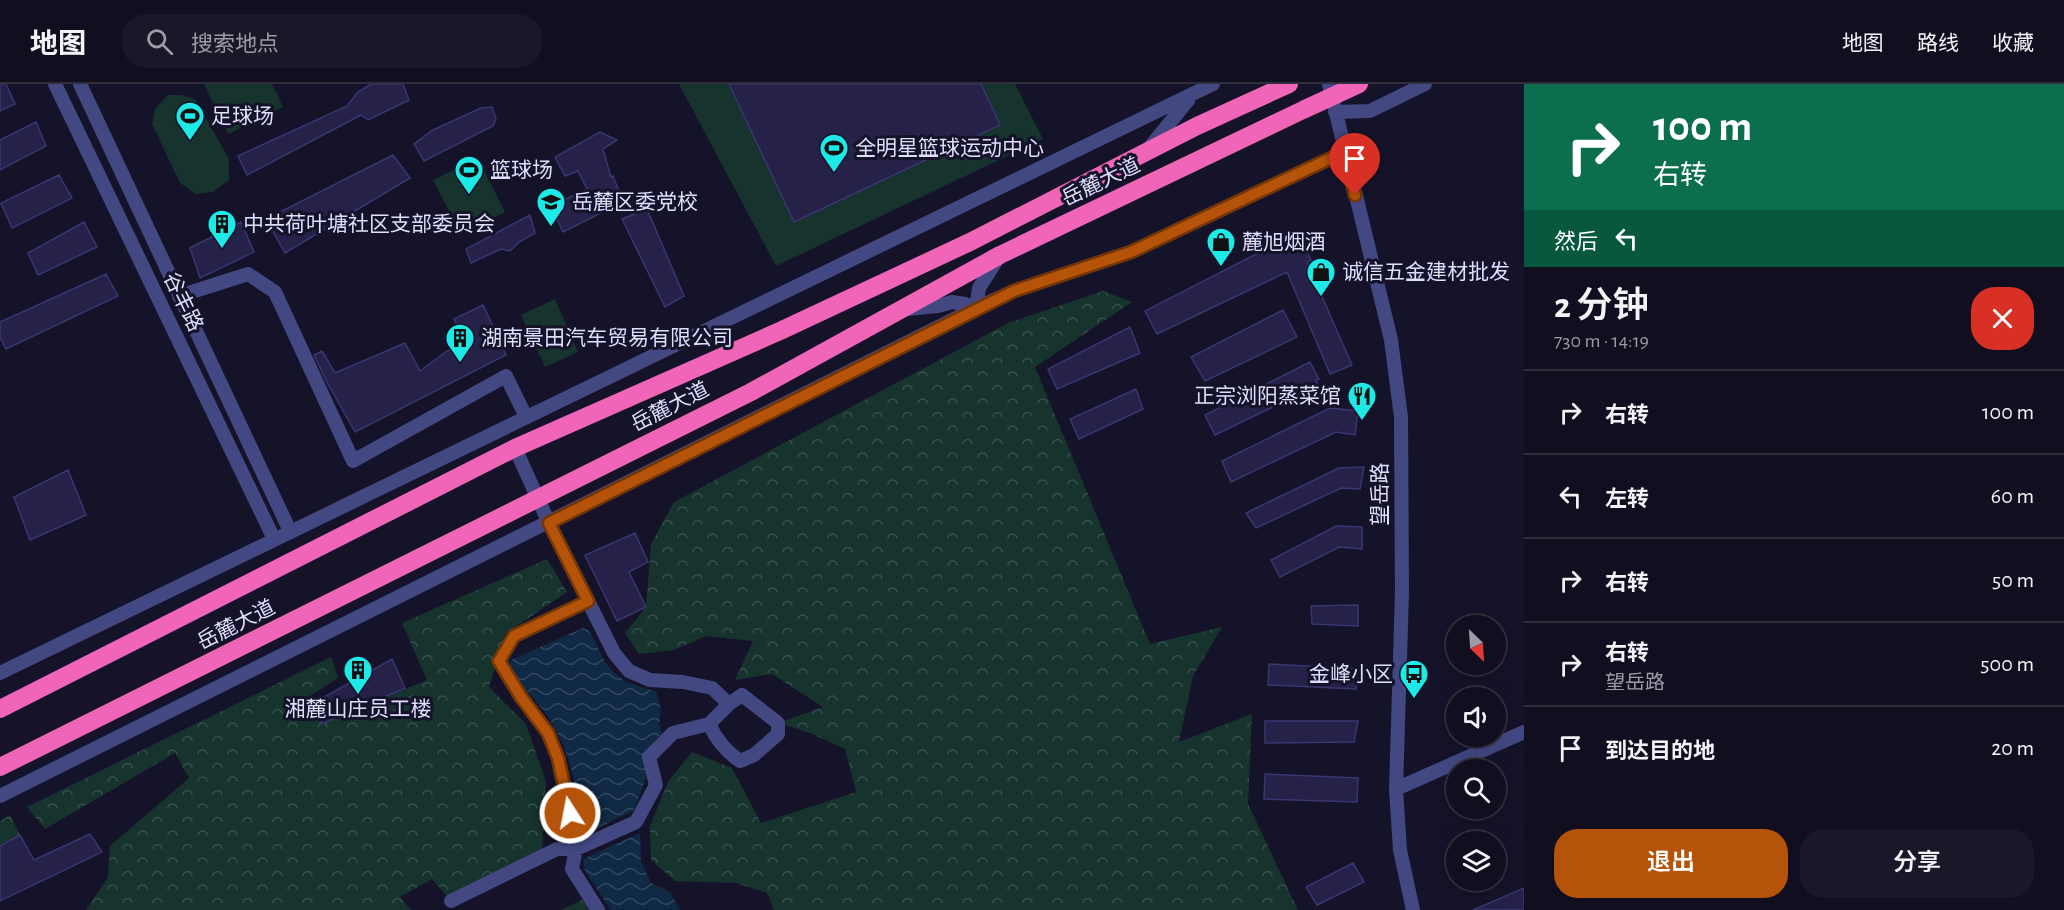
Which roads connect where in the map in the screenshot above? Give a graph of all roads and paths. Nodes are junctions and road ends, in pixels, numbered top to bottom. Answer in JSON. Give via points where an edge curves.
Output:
{"nodes":[{"id":1,"x":55,"y":84,"type":"edge"},
{"id":2,"x":80,"y":84,"type":"edge"},
{"id":3,"x":1289,"y":84,"type":"edge"},
{"id":4,"x":1329,"y":84,"type":"edge"},
{"id":5,"x":1359,"y":84,"type":"edge"},
{"id":6,"x":1425,"y":84,"type":"edge"},
{"id":7,"x":1209,"y":85,"type":"edge"},
{"id":8,"x":1192,"y":95,"type":"junction"},
{"id":9,"x":1335,"y":112,"type":"junction"},
{"id":10,"x":1147,"y":152,"type":"junction"},
{"id":11,"x":1344,"y":152,"type":"junction"},
{"id":12,"x":1000,"y":255,"type":"junction"},
{"id":13,"x":179,"y":296,"type":"junction"},
{"id":14,"x":976,"y":308,"type":"junction"},
{"id":15,"x":899,"y":309,"type":"junction"},
{"id":16,"x":526,"y":417,"type":"junction"},
{"id":17,"x":515,"y":448,"type":"junction"},
{"id":18,"x":537,"y":499,"type":"junction"},
{"id":19,"x":549,"y":523,"type":"junction"},
{"id":20,"x":290,"y":531,"type":"junction"},
{"id":21,"x":274,"y":539,"type":"junction"},
{"id":22,"x":588,"y":601,"type":"junction"},
{"id":23,"x":0,"y":674,"type":"edge"},
{"id":24,"x":729,"y":704,"type":"junction"},
{"id":25,"x":0,"y":709,"type":"edge"},
{"id":26,"x":708,"y":724,"type":"junction"},
{"id":27,"x":1524,"y":732,"type":"edge"},
{"id":28,"x":0,"y":767,"type":"edge"},
{"id":29,"x":1396,"y":789,"type":"junction"},
{"id":30,"x":0,"y":796,"type":"edge"},
{"id":31,"x":576,"y":849,"type":"junction"},
{"id":32,"x":451,"y":901,"type":"dead end"},
{"id":33,"x":598,"y":910,"type":"edge"},
{"id":34,"x":1413,"y":910,"type":"edge"}],
"edges":[{"from":1,"to":21,"type":"street","name":"谷丰路"},
{"from":2,"to":13,"type":"street","name":"谷丰路"},
{"from":3,"to":10,"type":"highway","name":"岳麓大道"},
{"from":4,"to":9,"type":"street","name":"望岳路"},
{"from":5,"to":12,"type":"highway","name":"岳麓大道","bridge":true},
{"from":6,"to":9,"type":"street","via":[[1370,111]]},
{"from":7,"to":8,"type":"street"},
{"from":8,"to":10,"type":"street"},
{"from":8,"to":16,"type":"street"},
{"from":9,"to":11,"type":"street","name":"望岳路"},
{"from":10,"to":17,"type":"highway","name":"岳麓大道","via":[[970,242]]},
{"from":11,"to":14,"type":"street","via":[[1131,252],[1014,291]]},
{"from":11,"to":29,"type":"street","name":"望岳路","via":[[1391,340],[1401,417],[1402,592]]},
{"from":12,"to":14,"type":"street","via":[[978,288]]},
{"from":12,"to":15,"type":"highway","name":"岳麓大道"},
{"from":13,"to":16,"type":"street","via":[[248,274],[275,292],[353,461],[506,376]]},
{"from":13,"to":20,"type":"street","name":"谷丰路"},
{"from":14,"to":15,"type":"street","via":[[952,302]]},
{"from":14,"to":19,"type":"street"},
{"from":15,"to":18,"type":"highway","name":"岳麓大道","via":[[751,392]]},
{"from":16,"to":20,"type":"street"},
{"from":17,"to":18,"type":"street"},
{"from":17,"to":25,"type":"highway","name":"岳麓大道"},
{"from":18,"to":19,"type":"street"},
{"from":18,"to":28,"type":"highway","name":"岳麓大道"},
{"from":19,"to":22,"type":"street"},
{"from":19,"to":30,"type":"street"},
{"from":20,"to":21,"type":"street"},
{"from":21,"to":23,"type":"street"},
{"from":22,"to":24,"type":"street","via":[[614,653],[629,671],[650,680],[712,688]]},
{"from":22,"to":31,"type":"street","via":[[514,636],[499,661],[548,733],[558,758]]},
{"from":24,"to":26,"type":"street"},
{"from":24,"to":26,"type":"street","via":[[742,695],[778,723],[778,734],[754,755],[740,761],[728,753]]},
{"from":26,"to":31,"type":"street","via":[[673,733],[649,757],[656,785],[636,822]]},
{"from":27,"to":29,"type":"street"},
{"from":29,"to":34,"type":"street","name":"望岳路","via":[[1400,850]]},
{"from":31,"to":32,"type":"street","via":[[557,849]]},
{"from":31,"to":33,"type":"street","via":[[572,869]]}]}
